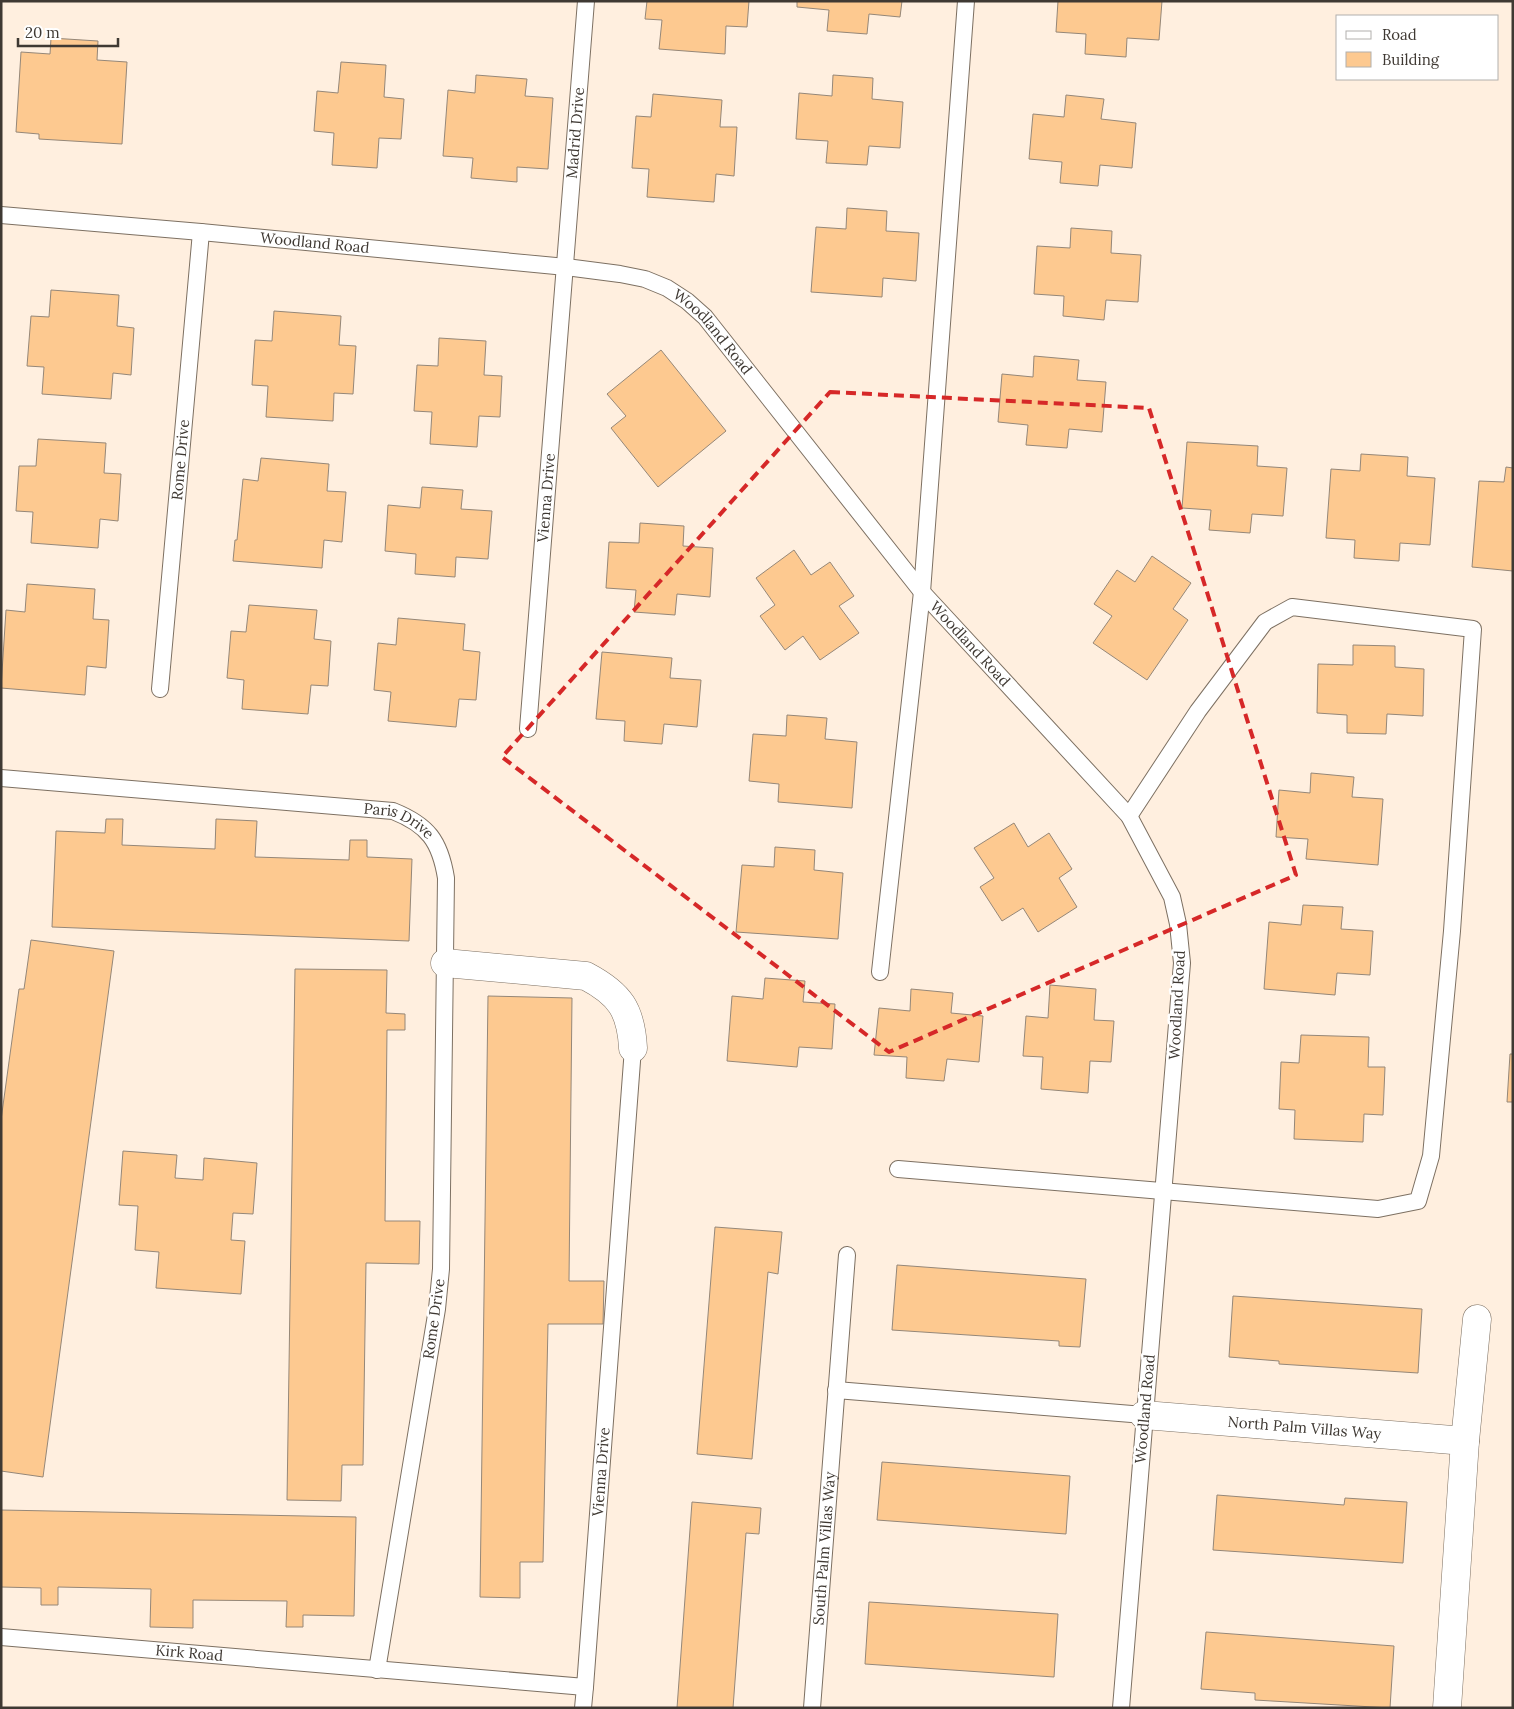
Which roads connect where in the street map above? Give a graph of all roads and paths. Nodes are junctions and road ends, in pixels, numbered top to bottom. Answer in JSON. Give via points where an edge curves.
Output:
{"nodes":[{"id":1,"x":586,"y":1,"type":"edge"},
{"id":2,"x":966,"y":1,"type":"edge"},
{"id":3,"x":1,"y":216,"type":"edge"},
{"id":4,"x":201,"y":232,"type":"junction"},
{"id":5,"x":566,"y":267,"type":"junction"},
{"id":6,"x":922,"y":592,"type":"junction"},
{"id":7,"x":160,"y":689,"type":"dead end"},
{"id":8,"x":528,"y":729,"type":"dead end"},
{"id":9,"x":1,"y":778,"type":"edge"},
{"id":10,"x":1129,"y":816,"type":"junction"},
{"id":11,"x":445,"y":964,"type":"junction"},
{"id":12,"x":880,"y":972,"type":"dead end"},
{"id":13,"x":633,"y":1048,"type":"joint"},
{"id":14,"x":898,"y":1168,"type":"dead end"},
{"id":15,"x":1163,"y":1192,"type":"junction"},
{"id":16,"x":847,"y":1254,"type":"dead end"},
{"id":17,"x":1477,"y":1319,"type":"dead end"},
{"id":18,"x":836,"y":1390,"type":"junction"},
{"id":19,"x":1144,"y":1416,"type":"junction"},
{"id":20,"x":1465,"y":1441,"type":"junction"},
{"id":21,"x":1,"y":1636,"type":"edge"},
{"id":22,"x":377,"y":1670,"type":"junction"},
{"id":23,"x":585,"y":1687,"type":"junction"},
{"id":24,"x":583,"y":1708,"type":"edge"},
{"id":25,"x":812,"y":1708,"type":"edge"},
{"id":26,"x":1121,"y":1708,"type":"edge"},
{"id":27,"x":1447,"y":1708,"type":"edge"}],
"edges":[{"from":1,"to":5,"type":"lane","name":"Madrid Drive"},
{"from":2,"to":6,"type":"lane"},
{"from":3,"to":4,"type":"lane","name":"Woodland Road"},
{"from":4,"to":5,"type":"lane","name":"Woodland Road"},
{"from":4,"to":7,"type":"lane","name":"Rome Drive"},
{"from":5,"to":6,"type":"lane","name":"Woodland Road","via":[[645,279],[687,301],[705,317]]},
{"from":5,"to":8,"type":"lane","name":"Vienna Drive"},
{"from":6,"to":10,"type":"lane","name":"Woodland Road"},
{"from":6,"to":12,"type":"lane"},
{"from":9,"to":11,"type":"lane","name":"Paris Drive","via":[[393,811],[414,820],[431,835],[442,856],[446,878]]},
{"from":10,"to":15,"type":"lane","name":"Woodland Road","via":[[1172,897],[1181,953]]},
{"from":10,"to":15,"type":"lane","via":[[1198,711],[1265,622],[1272,618],[1292,608],[1473,629],[1452,930],[1431,1156],[1418,1201],[1378,1209]]},
{"from":11,"to":13,"type":"street","via":[[586,976],[606,987],[622,1004],[632,1025]]},
{"from":11,"to":22,"type":"lane","name":"Rome Drive","via":[[441,1269]]},
{"from":13,"to":23,"type":"lane","name":"Vienna Drive"},
{"from":14,"to":15,"type":"lane"},
{"from":15,"to":19,"type":"lane","name":"Woodland Road"},
{"from":16,"to":18,"type":"lane","name":"South Palm Villas Way"},
{"from":17,"to":20,"type":"street"},
{"from":18,"to":19,"type":"lane"},
{"from":18,"to":25,"type":"lane","name":"South Palm Villas Way"},
{"from":19,"to":20,"type":"street","name":"North Palm Villas Way"},
{"from":19,"to":26,"type":"lane","name":"Woodland Road"},
{"from":20,"to":27,"type":"street"},
{"from":21,"to":22,"type":"lane","name":"Kirk Road"},
{"from":22,"to":23,"type":"lane"},
{"from":23,"to":24,"type":"lane","name":"Vienna Drive"}]}
